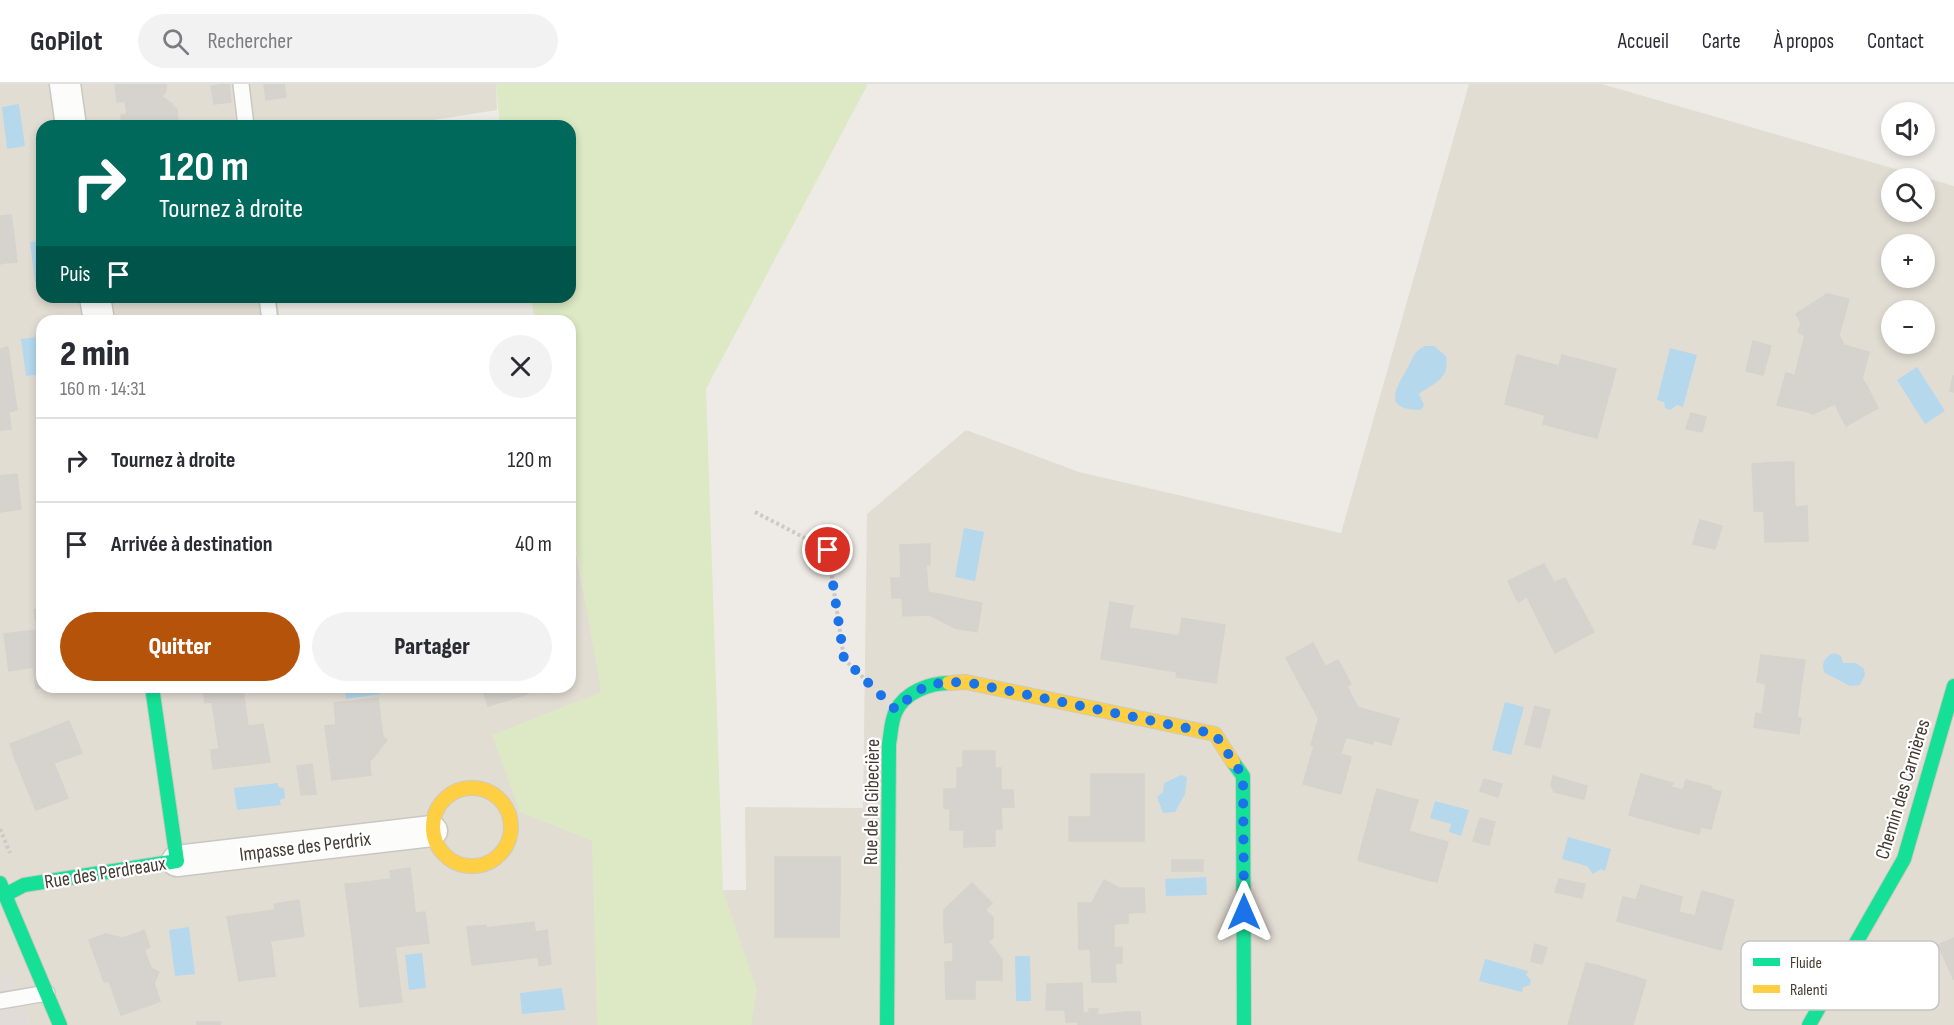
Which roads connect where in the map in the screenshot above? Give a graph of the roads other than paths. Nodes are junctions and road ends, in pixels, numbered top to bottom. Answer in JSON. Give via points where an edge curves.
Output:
{"nodes":[{"id":1,"x":65,"y":84,"type":"edge"},
{"id":2,"x":241,"y":84,"type":"edge"},
{"id":3,"x":70,"y":120,"type":"edge"},
{"id":4,"x":245,"y":120,"type":"edge"},
{"id":5,"x":1954,"y":686,"type":"edge"},
{"id":6,"x":153,"y":693,"type":"edge"},
{"id":7,"x":432,"y":831,"type":"junction"},
{"id":8,"x":177,"y":861,"type":"junction"},
{"id":9,"x":4,"y":900,"type":"edge"},
{"id":10,"x":1857,"y":941,"type":"edge"},
{"id":11,"x":47,"y":993,"type":"junction"},
{"id":12,"x":0,"y":1001,"type":"edge"},
{"id":13,"x":1818,"y":1010,"type":"edge"},
{"id":14,"x":60,"y":1025,"type":"edge"},
{"id":15,"x":888,"y":1025,"type":"edge"},
{"id":16,"x":1244,"y":1025,"type":"edge"},
{"id":17,"x":1809,"y":1025,"type":"edge"}],
"edges":[{"from":1,"to":3,"type":"street"},
{"from":2,"to":4,"type":"lane"},
{"from":5,"to":10,"type":"street","name":"Chemin des Carnières","via":[[1904,859]]},
{"from":6,"to":8,"type":"street","name":"Rue des Perdreaux"},
{"from":7,"to":7,"type":"street","via":[[438,848],[450,860],[467,866],[485,865],[500,855],[510,840],[512,822],[506,806],[494,793],[477,787],[459,789],[444,798],[434,813]]},
{"from":7,"to":8,"type":"street","name":"Impasse des Perdrix"},
{"from":8,"to":9,"type":"street","name":"Rue des Perdreaux","via":[[24,885]]},
{"from":9,"to":11,"type":"street"},
{"from":11,"to":12,"type":"lane"},
{"from":11,"to":14,"type":"street"},
{"from":13,"to":17,"type":"street","name":"Chemin des Carnières"},
{"from":15,"to":16,"type":"street","name":"Rue de la Gibecière","via":[[889,744],[896,710],[917,690],[934,683],[966,682],[1215,734],[1243,776]]}]}
